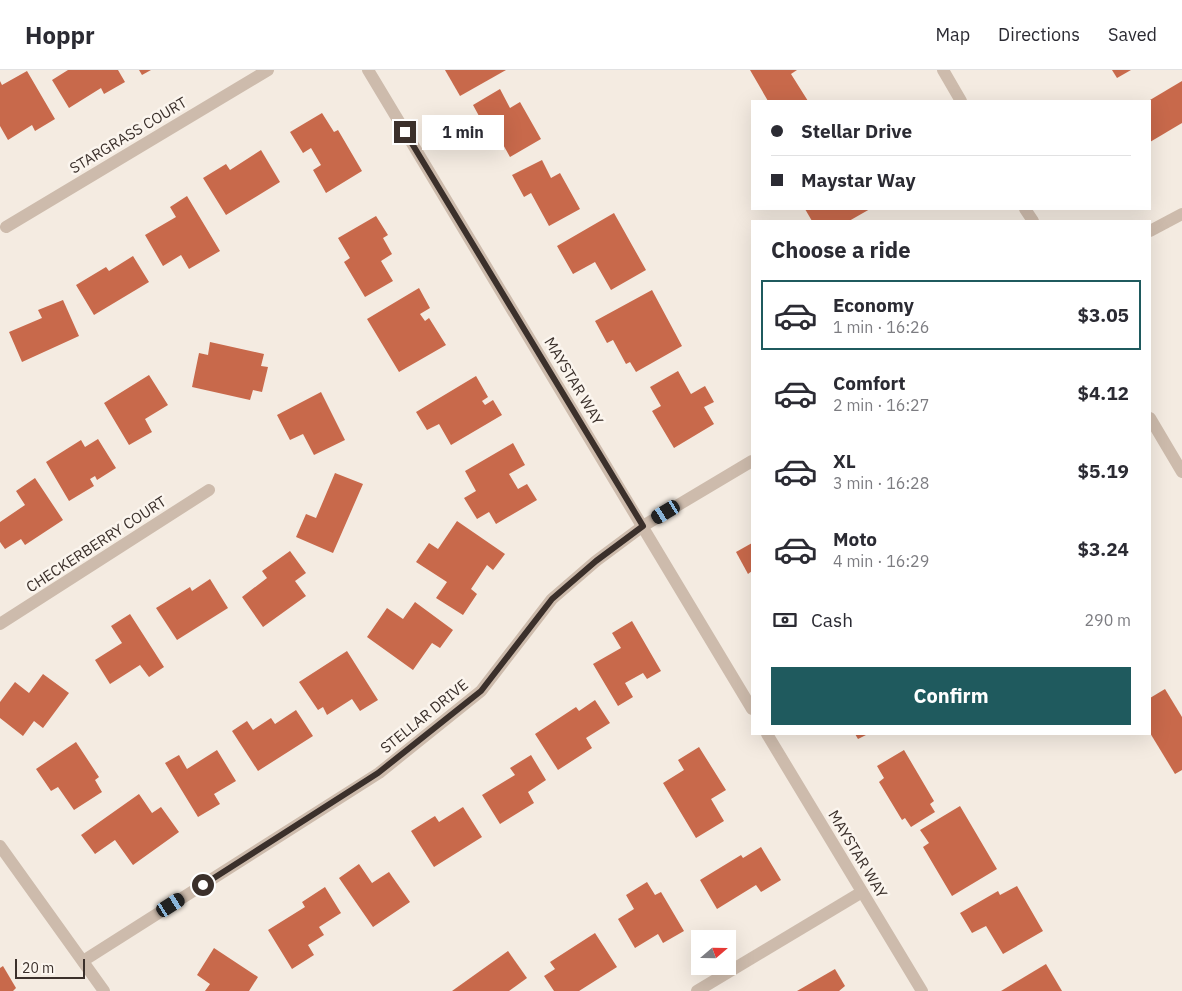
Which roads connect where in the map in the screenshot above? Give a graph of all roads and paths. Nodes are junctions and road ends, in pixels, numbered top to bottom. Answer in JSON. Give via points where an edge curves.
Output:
{"nodes":[{"id":1,"x":268,"y":70,"type":"edge"},
{"id":2,"x":368,"y":70,"type":"edge"},
{"id":3,"x":943,"y":70,"type":"edge"},
{"id":4,"x":960,"y":100,"type":"edge"},
{"id":5,"x":1182,"y":214,"type":"edge"},
{"id":6,"x":6,"y":227,"type":"dead end"},
{"id":7,"x":1151,"y":230,"type":"edge"},
{"id":8,"x":1151,"y":420,"type":"edge"},
{"id":9,"x":751,"y":462,"type":"edge"},
{"id":10,"x":1182,"y":472,"type":"edge"},
{"id":11,"x":209,"y":490,"type":"dead end"},
{"id":12,"x":643,"y":526,"type":"junction"},
{"id":13,"x":0,"y":624,"type":"edge"},
{"id":14,"x":751,"y":707,"type":"edge"},
{"id":15,"x":768,"y":735,"type":"edge"},
{"id":16,"x":0,"y":846,"type":"edge"},
{"id":17,"x":862,"y":892,"type":"junction"},
{"id":18,"x":83,"y":961,"type":"junction"},
{"id":19,"x":104,"y":991,"type":"edge"},
{"id":20,"x":697,"y":991,"type":"edge"},
{"id":21,"x":922,"y":991,"type":"edge"}],
"edges":[{"from":1,"to":6,"type":"street","name":"STARGRASS COURT"},
{"from":2,"to":12,"type":"street","name":"MAYSTAR WAY"},
{"from":3,"to":4,"type":"street"},
{"from":5,"to":7,"type":"street"},
{"from":8,"to":10,"type":"street"},
{"from":9,"to":12,"type":"street","name":"STELLAR DRIVE"},
{"from":11,"to":13,"type":"street","name":"CHECKERBERRY COURT"},
{"from":12,"to":14,"type":"street","name":"MAYSTAR WAY"},
{"from":12,"to":18,"type":"street","name":"STELLAR DRIVE","via":[[552,599],[481,691],[378,773]]},
{"from":15,"to":17,"type":"street","name":"MAYSTAR WAY"},
{"from":16,"to":18,"type":"street"},
{"from":17,"to":20,"type":"street"},
{"from":17,"to":21,"type":"street","name":"MAYSTAR WAY"},
{"from":18,"to":19,"type":"street"}]}
